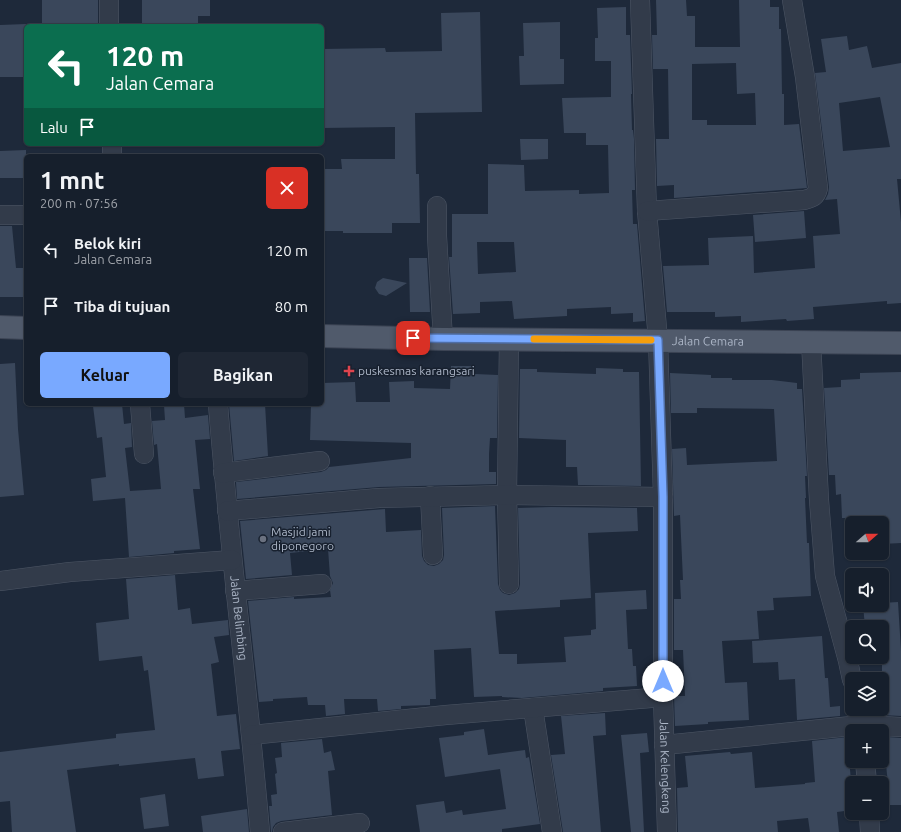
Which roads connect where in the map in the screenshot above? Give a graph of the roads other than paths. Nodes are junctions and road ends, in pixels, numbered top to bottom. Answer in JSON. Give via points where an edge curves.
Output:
{"nodes":[{"id":1,"x":109,"y":0,"type":"edge"},
{"id":2,"x":640,"y":0,"type":"edge"},
{"id":3,"x":792,"y":0,"type":"edge"},
{"id":4,"x":109,"y":24,"type":"edge"},
{"id":5,"x":437,"y":206,"type":"dead end"},
{"id":6,"x":647,"y":211,"type":"junction"},
{"id":7,"x":0,"y":215,"type":"edge"},
{"id":8,"x":24,"y":215,"type":"edge"},
{"id":9,"x":0,"y":327,"type":"edge"},
{"id":10,"x":24,"y":328,"type":"edge"},
{"id":11,"x":324,"y":336,"type":"edge"},
{"id":12,"x":509,"y":338,"type":"junction"},
{"id":13,"x":443,"y":339,"type":"junction"},
{"id":14,"x":658,"y":340,"type":"junction"},
{"id":15,"x":811,"y":341,"type":"junction"},
{"id":16,"x":901,"y":342,"type":"edge"},
{"id":17,"x":140,"y":406,"type":"edge"},
{"id":18,"x":218,"y":406,"type":"edge"},
{"id":19,"x":144,"y":454,"type":"dead end"},
{"id":20,"x":320,"y":461,"type":"dead end"},
{"id":21,"x":223,"y":473,"type":"junction"},
{"id":22,"x":507,"y":495,"type":"junction"},
{"id":23,"x":430,"y":496,"type":"junction"},
{"id":24,"x":663,"y":497,"type":"junction"},
{"id":25,"x":227,"y":511,"type":"junction"},
{"id":26,"x":433,"y":555,"type":"dead end"},
{"id":27,"x":232,"y":560,"type":"junction"},
{"id":28,"x":0,"y":581,"type":"edge"},
{"id":29,"x":322,"y":584,"type":"dead end"},
{"id":30,"x":509,"y":584,"type":"dead end"},
{"id":31,"x":235,"y":591,"type":"junction"},
{"id":32,"x":850,"y":672,"type":"edge"},
{"id":33,"x":663,"y":697,"type":"junction"},
{"id":34,"x":533,"y":708,"type":"junction"},
{"id":35,"x":860,"y":722,"type":"edge"},
{"id":36,"x":901,"y":727,"type":"edge"},
{"id":37,"x":252,"y":735,"type":"junction"},
{"id":38,"x":664,"y":745,"type":"junction"},
{"id":39,"x":869,"y":820,"type":"edge"},
{"id":40,"x":360,"y":823,"type":"dead end"},
{"id":41,"x":260,"y":832,"type":"edge"},
{"id":42,"x":283,"y":832,"type":"edge"},
{"id":43,"x":552,"y":832,"type":"edge"},
{"id":44,"x":667,"y":832,"type":"edge"},
{"id":45,"x":870,"y":832,"type":"edge"}],
"edges":[{"from":1,"to":4,"type":"street"},
{"from":2,"to":6,"type":"street","name":"Jalan Kelengkeng"},
{"from":3,"to":6,"type":"street","via":[[805,77],[818,188],[816,195],[804,200]]},
{"from":5,"to":13,"type":"street"},
{"from":6,"to":14,"type":"street","name":"Jalan Kelengkeng"},
{"from":7,"to":8,"type":"street"},
{"from":9,"to":10,"type":"main road"},
{"from":11,"to":13,"type":"main road","name":"Jalan Cemara"},
{"from":12,"to":13,"type":"main road","name":"Jalan Cemara"},
{"from":12,"to":14,"type":"main road","name":"Jalan Cemara"},
{"from":12,"to":22,"type":"street"},
{"from":14,"to":15,"type":"main road","name":"Jalan Cemara"},
{"from":14,"to":24,"type":"street","name":"Jalan Kelengkeng"},
{"from":15,"to":16,"type":"main road","name":"Jalan Cemara"},
{"from":15,"to":32,"type":"street","via":[[825,576]]},
{"from":17,"to":19,"type":"street"},
{"from":18,"to":21,"type":"street","name":"Jalan Belimbing"},
{"from":20,"to":21,"type":"street"},
{"from":21,"to":25,"type":"street","name":"Jalan Belimbing"},
{"from":22,"to":23,"type":"street"},
{"from":22,"to":24,"type":"street"},
{"from":22,"to":30,"type":"street"},
{"from":23,"to":25,"type":"street"},
{"from":23,"to":26,"type":"street"},
{"from":24,"to":33,"type":"street","name":"Jalan Kelengkeng"},
{"from":25,"to":27,"type":"street","name":"Jalan Belimbing"},
{"from":27,"to":28,"type":"street","via":[[70,572]]},
{"from":27,"to":31,"type":"street","name":"Jalan Belimbing"},
{"from":29,"to":31,"type":"street"},
{"from":31,"to":37,"type":"street","name":"Jalan Belimbing"},
{"from":33,"to":34,"type":"street"},
{"from":33,"to":38,"type":"street","name":"Jalan Kelengkeng"},
{"from":34,"to":37,"type":"street"},
{"from":34,"to":43,"type":"street"},
{"from":35,"to":36,"type":"street"},
{"from":35,"to":38,"type":"street"},
{"from":37,"to":41,"type":"street","name":"Jalan Belimbing"},
{"from":38,"to":44,"type":"street","name":"Jalan Kelengkeng"},
{"from":39,"to":45,"type":"street"},
{"from":40,"to":42,"type":"street"}]}
